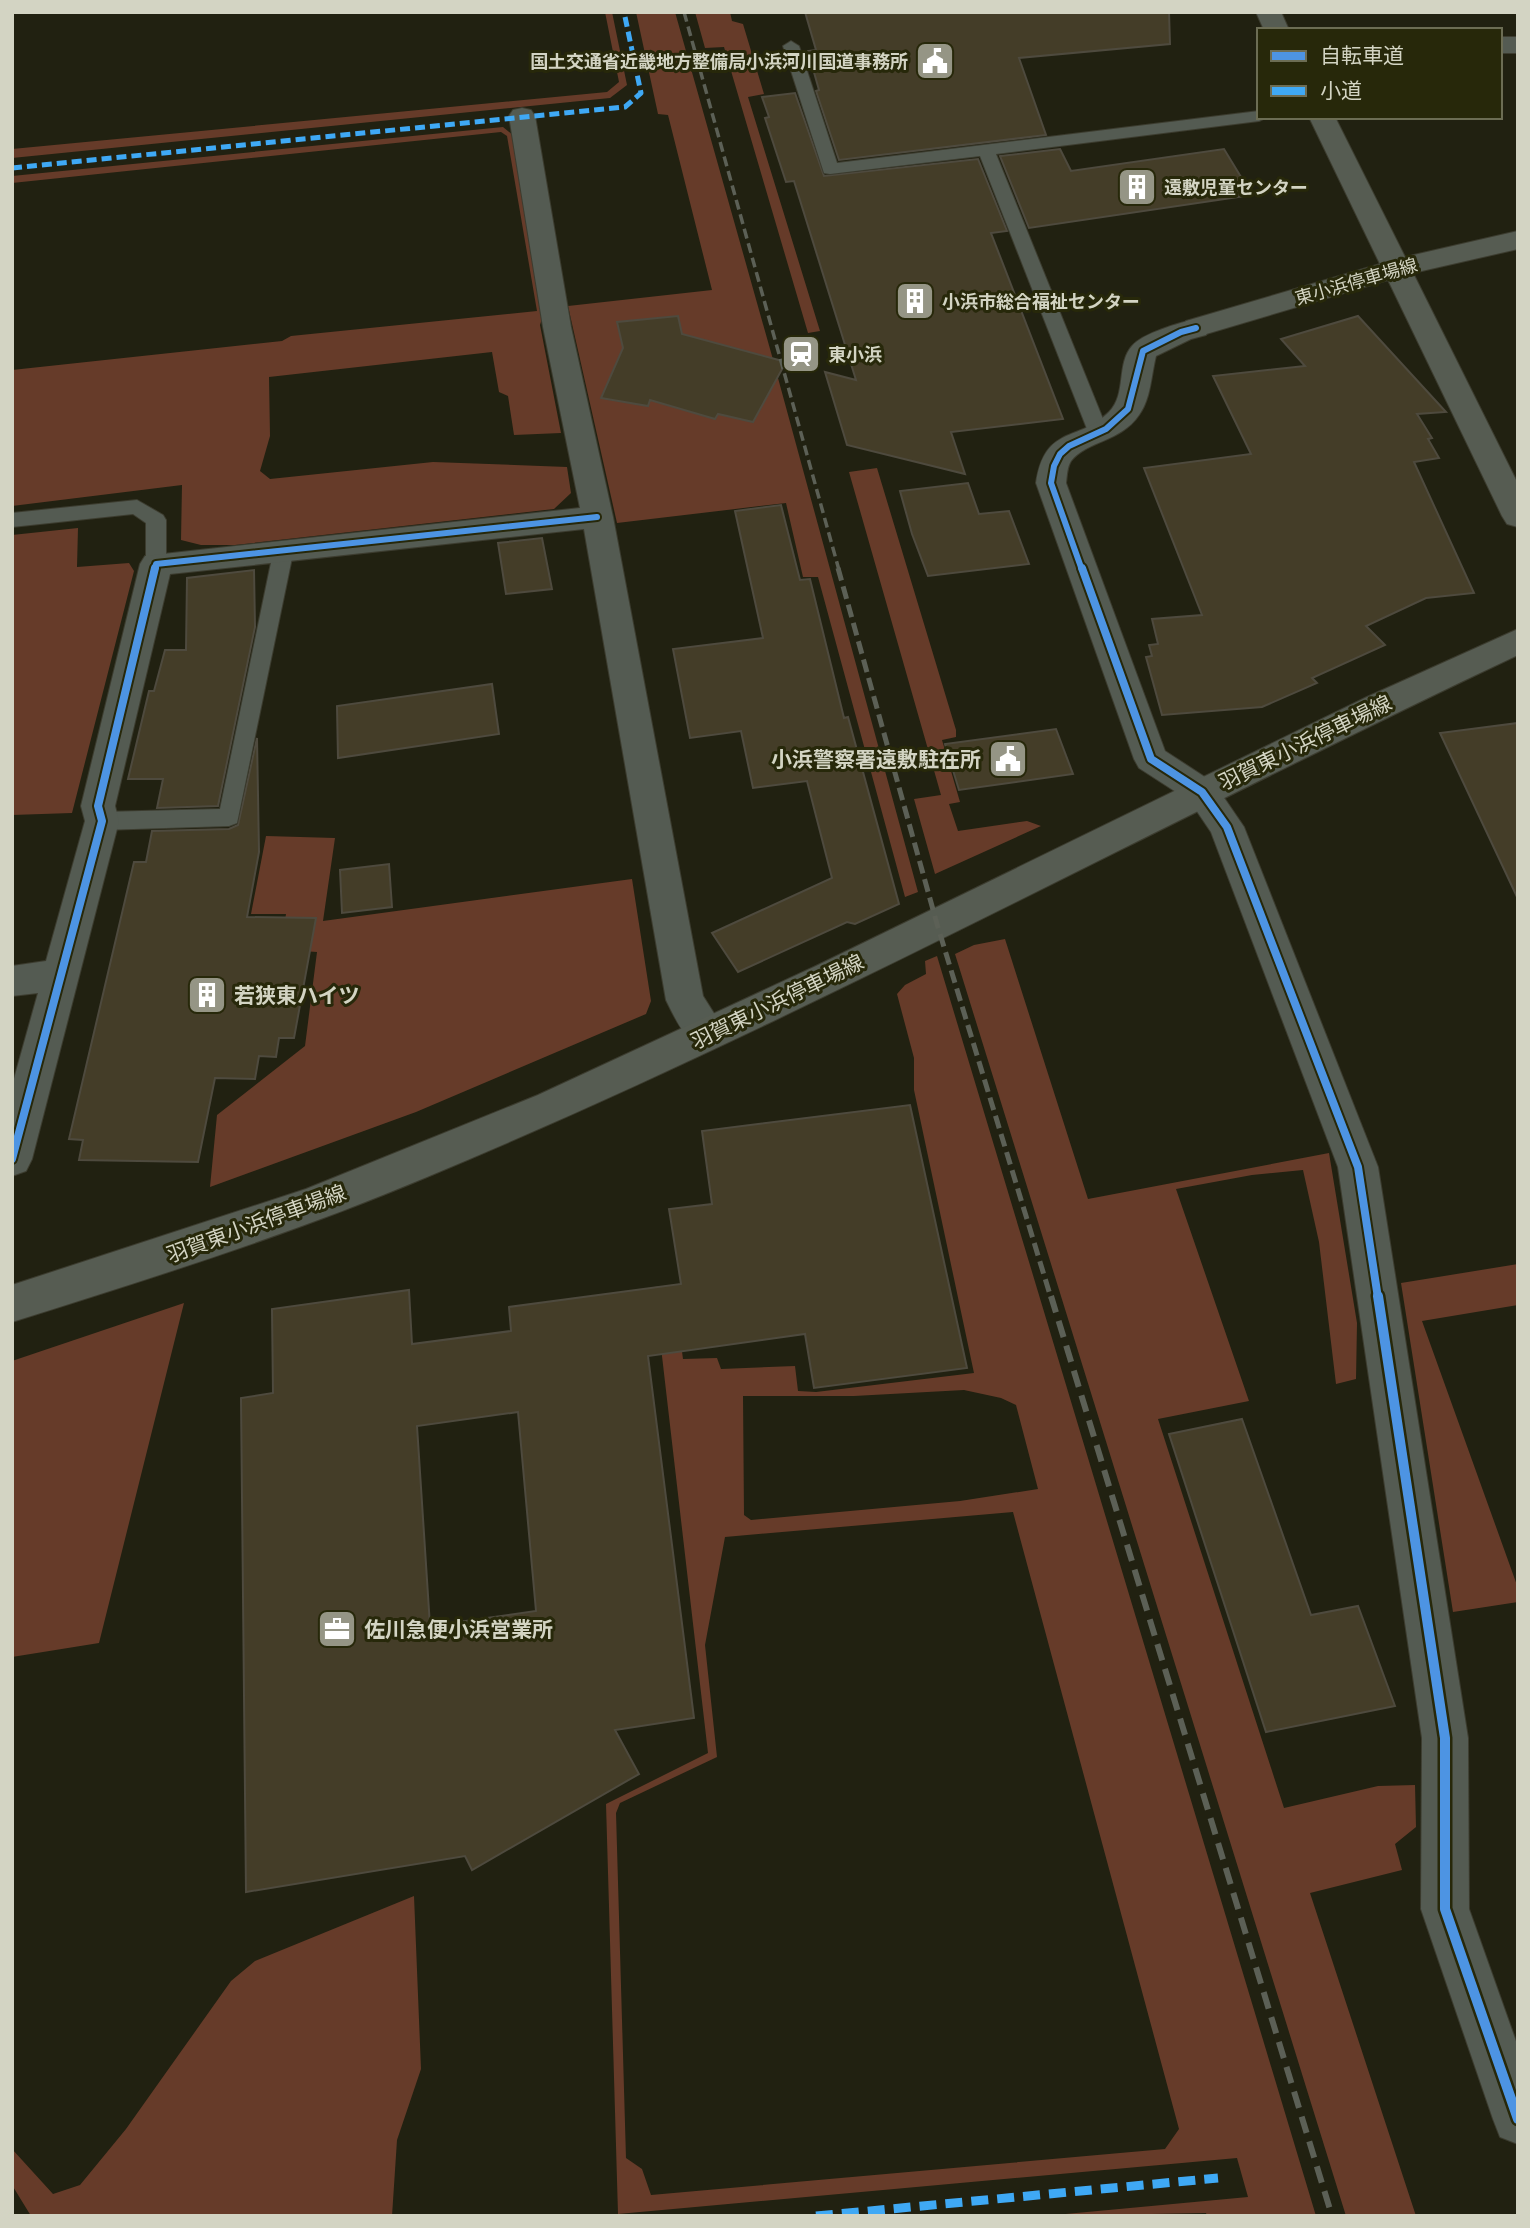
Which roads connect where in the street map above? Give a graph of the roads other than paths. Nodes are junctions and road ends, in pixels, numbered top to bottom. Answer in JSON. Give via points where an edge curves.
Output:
{"nodes":[{"id":1,"x":1268,"y":12,"type":"edge"},
{"id":2,"x":1276,"y":28,"type":"edge"},
{"id":3,"x":791,"y":46,"type":"dead end"},
{"id":4,"x":522,"y":116,"type":"dead end"},
{"id":5,"x":1257,"y":117,"type":"edge"},
{"id":6,"x":1323,"y":119,"type":"edge"},
{"id":7,"x":986,"y":150,"type":"junction"},
{"id":8,"x":1518,"y":240,"type":"edge"},
{"id":9,"x":1397,"y":268,"type":"junction"},
{"id":10,"x":1196,"y":328,"type":"joint"},
{"id":11,"x":1099,"y":434,"type":"junction"},
{"id":12,"x":1518,"y":516,"type":"edge"},
{"id":13,"x":597,"y":517,"type":"junction"},
{"id":14,"x":12,"y":520,"type":"edge"},
{"id":15,"x":283,"y":553,"type":"junction"},
{"id":16,"x":156,"y":564,"type":"junction"},
{"id":17,"x":1518,"y":641,"type":"edge"},
{"id":18,"x":1202,"y":792,"type":"junction"},
{"id":19,"x":102,"y":821,"type":"junction"},
{"id":20,"x":63,"y":974,"type":"junction"},
{"id":21,"x":12,"y":981,"type":"edge"},
{"id":22,"x":708,"y":1034,"type":"junction"},
{"id":23,"x":12,"y":1159,"type":"edge"},
{"id":24,"x":12,"y":1304,"type":"edge"},
{"id":25,"x":1518,"y":2119,"type":"edge"}],
"edges":[{"from":1,"to":2,"type":"main road"},
{"from":3,"to":7,"type":"lane","via":[[830,169]]},
{"from":4,"to":13,"type":"street","via":[[557,327]]},
{"from":5,"to":7,"type":"lane"},
{"from":6,"to":9,"type":"main road"},
{"from":7,"to":11,"type":"lane"},
{"from":8,"to":9,"type":"main road","name":"東小浜停車場線"},
{"from":9,"to":10,"type":"main road","name":"東小浜停車場線"},
{"from":9,"to":12,"type":"main road"},
{"from":10,"to":11,"type":"street","via":[[1143,351],[1128,408]]},
{"from":11,"to":18,"type":"street","via":[[1064,450],[1052,464],[1051,483],[1152,758]]},
{"from":13,"to":15,"type":"street"},
{"from":13,"to":22,"type":"street","via":[[685,1000]]},
{"from":14,"to":16,"type":"lane","via":[[137,507],[156,520]]},
{"from":15,"to":16,"type":"street"},
{"from":15,"to":19,"type":"lane","via":[[229,817]]},
{"from":16,"to":19,"type":"street","via":[[98,806]]},
{"from":17,"to":18,"type":"main road","name":"羽賀東小浜停車場線"},
{"from":18,"to":22,"type":"main road","name":"羽賀東小浜停車場線"},
{"from":18,"to":25,"type":"street","via":[[1227,827],[1358,1167],[1445,1738],[1445,1909]]},
{"from":19,"to":20,"type":"street"},
{"from":20,"to":21,"type":"street"},
{"from":20,"to":23,"type":"street"},
{"from":22,"to":24,"type":"main road","name":"羽賀東小浜停車場線","via":[[398,1171],[183,1250]]}]}
